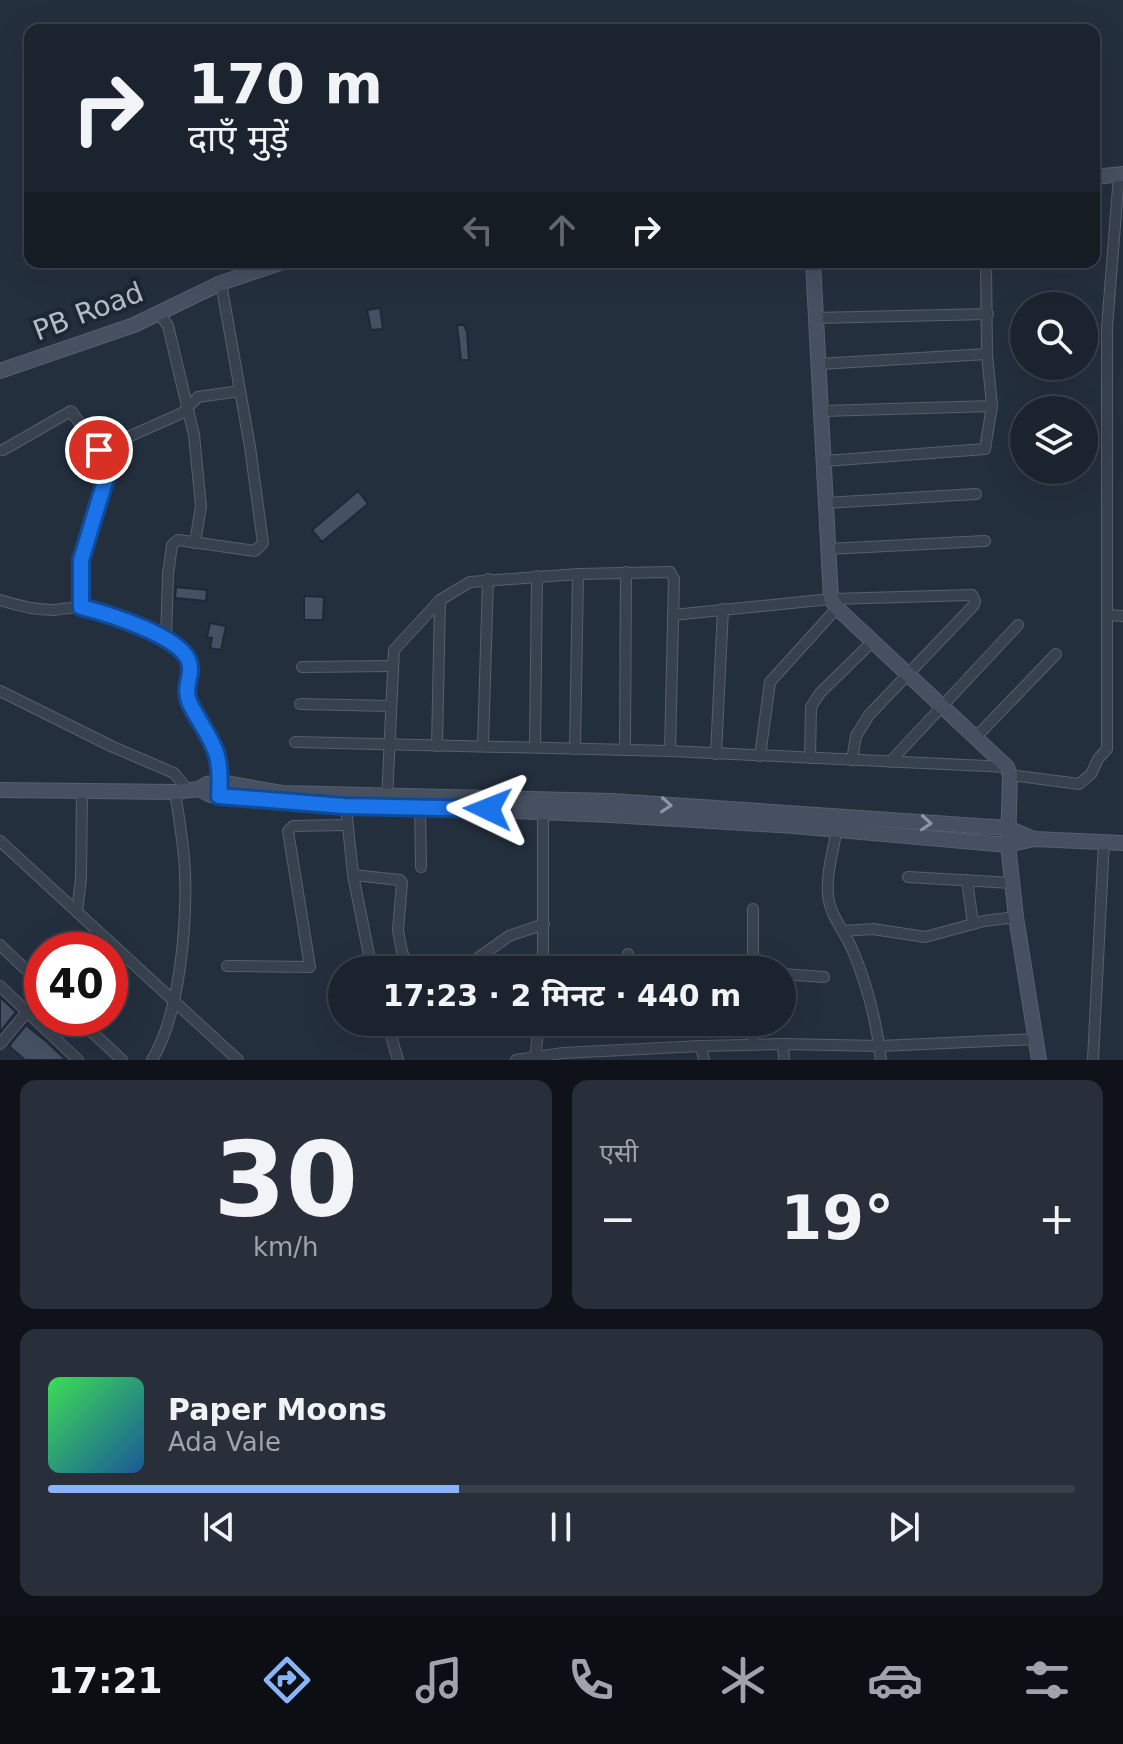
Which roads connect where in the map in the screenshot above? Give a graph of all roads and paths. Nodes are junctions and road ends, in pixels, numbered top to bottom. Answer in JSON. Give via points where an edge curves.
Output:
{"nodes":[{"id":1,"x":1121,"y":175,"type":"edge"},
{"id":2,"x":1100,"y":177,"type":"edge"},
{"id":3,"x":265,"y":268,"type":"edge"},
{"id":4,"x":813,"y":268,"type":"edge"},
{"id":5,"x":986,"y":268,"type":"edge"},
{"id":6,"x":221,"y":283,"type":"junction"},
{"id":7,"x":159,"y":313,"type":"junction"},
{"id":8,"x":988,"y":314,"type":"junction"},
{"id":9,"x":816,"y":318,"type":"junction"},
{"id":10,"x":987,"y":354,"type":"junction"},
{"id":11,"x":819,"y":364,"type":"junction"},
{"id":12,"x":0,"y":371,"type":"edge"},
{"id":13,"x":240,"y":391,"type":"junction"},
{"id":14,"x":992,"y":406,"type":"junction"},
{"id":15,"x":187,"y":409,"type":"junction"},
{"id":16,"x":822,"y":411,"type":"junction"},
{"id":17,"x":3,"y":450,"type":"dead end"},
{"id":18,"x":99,"y":450,"type":"junction"},
{"id":19,"x":825,"y":461,"type":"junction"},
{"id":20,"x":976,"y":494,"type":"dead end"},
{"id":21,"x":825,"y":503,"type":"junction"},
{"id":22,"x":985,"y":541,"type":"dead end"},
{"id":23,"x":195,"y":543,"type":"junction"},
{"id":24,"x":828,"y":549,"type":"junction"},
{"id":25,"x":626,"y":572,"type":"junction"},
{"id":26,"x":578,"y":574,"type":"junction"},
{"id":27,"x":537,"y":576,"type":"junction"},
{"id":28,"x":488,"y":579,"type":"junction"},
{"id":29,"x":0,"y":600,"type":"edge"},
{"id":30,"x":440,"y":600,"type":"junction"},
{"id":31,"x":834,"y":604,"type":"junction"},
{"id":32,"x":81,"y":607,"type":"junction"},
{"id":33,"x":723,"y":609,"type":"junction"},
{"id":34,"x":673,"y":615,"type":"junction"},
{"id":35,"x":1107,"y":615,"type":"junction"},
{"id":36,"x":1123,"y":616,"type":"edge"},
{"id":37,"x":1018,"y":625,"type":"dead end"},
{"id":38,"x":166,"y":640,"type":"junction"},
{"id":39,"x":873,"y":641,"type":"junction"},
{"id":40,"x":1056,"y":654,"type":"dead end"},
{"id":41,"x":391,"y":666,"type":"junction"},
{"id":42,"x":302,"y":667,"type":"dead end"},
{"id":43,"x":908,"y":672,"type":"junction"},
{"id":44,"x":0,"y":691,"type":"edge"},
{"id":45,"x":300,"y":704,"type":"dead end"},
{"id":46,"x":941,"y":704,"type":"junction"},
{"id":47,"x":390,"y":706,"type":"junction"},
{"id":48,"x":976,"y":737,"type":"junction"},
{"id":49,"x":295,"y":742,"type":"dead end"},
{"id":50,"x":483,"y":745,"type":"junction"},
{"id":51,"x":388,"y":746,"type":"junction"},
{"id":52,"x":437,"y":746,"type":"junction"},
{"id":53,"x":535,"y":747,"type":"junction"},
{"id":54,"x":575,"y":749,"type":"junction"},
{"id":55,"x":625,"y":750,"type":"junction"},
{"id":56,"x":670,"y":751,"type":"junction"},
{"id":57,"x":716,"y":754,"type":"junction"},
{"id":58,"x":760,"y":756,"type":"junction"},
{"id":59,"x":810,"y":758,"type":"junction"},
{"id":60,"x":852,"y":760,"type":"junction"},
{"id":61,"x":890,"y":762,"type":"junction"},
{"id":62,"x":1009,"y":771,"type":"junction"},
{"id":63,"x":219,"y":789,"type":"junction"},
{"id":64,"x":0,"y":790,"type":"edge"},
{"id":65,"x":187,"y":790,"type":"junction"},
{"id":66,"x":82,"y":791,"type":"junction"},
{"id":67,"x":344,"y":800,"type":"junction"},
{"id":68,"x":387,"y":801,"type":"junction"},
{"id":69,"x":429,"y":804,"type":"junction"},
{"id":70,"x":543,"y":805,"type":"junction"},
{"id":71,"x":838,"y":823,"type":"junction"},
{"id":72,"x":346,"y":825,"type":"junction"},
{"id":73,"x":1008,"y":828,"type":"junction"},
{"id":74,"x":1034,"y":839,"type":"junction"},
{"id":75,"x":0,"y":841,"type":"edge"},
{"id":76,"x":1104,"y":841,"type":"junction"},
{"id":77,"x":1123,"y":843,"type":"edge"},
{"id":78,"x":1008,"y":845,"type":"junction"},
{"id":79,"x":421,"y":867,"type":"dead end"},
{"id":80,"x":353,"y":875,"type":"junction"},
{"id":81,"x":908,"y":877,"type":"dead end"},
{"id":82,"x":967,"y":880,"type":"junction"},
{"id":83,"x":1012,"y":883,"type":"junction"},
{"id":84,"x":753,"y":909,"type":"dead end"},
{"id":85,"x":77,"y":912,"type":"junction"},
{"id":86,"x":1016,"y":917,"type":"junction"},
{"id":87,"x":544,"y":924,"type":"junction"},
{"id":88,"x":973,"y":924,"type":"junction"},
{"id":89,"x":843,"y":931,"type":"junction"},
{"id":90,"x":0,"y":945,"type":"edge"},
{"id":91,"x":369,"y":956,"type":"edge"},
{"id":92,"x":404,"y":956,"type":"edge"},
{"id":93,"x":481,"y":956,"type":"edge"},
{"id":94,"x":543,"y":956,"type":"edge"},
{"id":95,"x":753,"y":956,"type":"edge"},
{"id":96,"x":227,"y":966,"type":"dead end"},
{"id":97,"x":24,"y":968,"type":"edge"},
{"id":98,"x":796,"y":975,"type":"edge"},
{"id":99,"x":824,"y":977,"type":"dead end"},
{"id":100,"x":0,"y":986,"type":"edge"},
{"id":101,"x":174,"y":1002,"type":"junction"},
{"id":102,"x":24,"y":1009,"type":"edge"},
{"id":103,"x":24,"y":1016,"type":"edge"},
{"id":104,"x":52,"y":1036,"type":"edge"},
{"id":105,"x":96,"y":1036,"type":"edge"},
{"id":106,"x":392,"y":1036,"type":"edge"},
{"id":107,"x":537,"y":1036,"type":"edge"},
{"id":108,"x":753,"y":1036,"type":"edge"},
{"id":109,"x":1037,"y":1039,"type":"junction"},
{"id":110,"x":0,"y":1044,"type":"edge"},
{"id":111,"x":783,"y":1044,"type":"junction"},
{"id":112,"x":753,"y":1045,"type":"junction"},
{"id":113,"x":701,"y":1046,"type":"junction"},
{"id":114,"x":880,"y":1046,"type":"junction"},
{"id":115,"x":534,"y":1058,"type":"edge"},
{"id":116,"x":78,"y":1060,"type":"edge"},
{"id":117,"x":122,"y":1060,"type":"edge"},
{"id":118,"x":152,"y":1060,"type":"edge"},
{"id":119,"x":238,"y":1060,"type":"edge"},
{"id":120,"x":398,"y":1060,"type":"edge"},
{"id":121,"x":516,"y":1060,"type":"edge"},
{"id":122,"x":704,"y":1060,"type":"edge"},
{"id":123,"x":784,"y":1060,"type":"edge"},
{"id":124,"x":881,"y":1060,"type":"edge"},
{"id":125,"x":1039,"y":1060,"type":"edge"},
{"id":126,"x":1093,"y":1060,"type":"edge"}],
"edges":[{"from":1,"to":2,"type":"street"},
{"from":1,"to":35,"type":"street","via":[[1107,327]]},
{"from":3,"to":6,"type":"street","name":"PB Road"},
{"from":4,"to":9,"type":"street"},
{"from":5,"to":8,"type":"street"},
{"from":6,"to":7,"type":"street","name":"PB Road"},
{"from":6,"to":13,"type":"street"},
{"from":7,"to":12,"type":"street","name":"PB Road"},
{"from":7,"to":15,"type":"street","via":[[168,326]]},
{"from":8,"to":9,"type":"street"},
{"from":8,"to":10,"type":"street"},
{"from":9,"to":11,"type":"street"},
{"from":10,"to":11,"type":"street"},
{"from":10,"to":14,"type":"street"},
{"from":11,"to":16,"type":"street"},
{"from":13,"to":15,"type":"street","via":[[198,397]]},
{"from":13,"to":23,"type":"street","via":[[263,543],[255,551]]},
{"from":14,"to":16,"type":"street"},
{"from":14,"to":19,"type":"street","via":[[985,449]]},
{"from":15,"to":18,"type":"street"},
{"from":15,"to":23,"type":"street","via":[[201,496]]},
{"from":16,"to":19,"type":"street"},
{"from":17,"to":18,"type":"street","via":[[71,411]]},
{"from":18,"to":32,"type":"street","via":[[106,478],[81,560]]},
{"from":19,"to":21,"type":"street"},
{"from":20,"to":21,"type":"street"},
{"from":21,"to":24,"type":"street"},
{"from":22,"to":24,"type":"street"},
{"from":23,"to":38,"type":"street","via":[[178,540],[172,545]]},
{"from":24,"to":31,"type":"street"},
{"from":25,"to":26,"type":"street"},
{"from":25,"to":34,"type":"street","via":[[670,572]]},
{"from":25,"to":55,"type":"street"},
{"from":26,"to":27,"type":"street"},
{"from":26,"to":54,"type":"street"},
{"from":27,"to":28,"type":"street"},
{"from":27,"to":53,"type":"street"},
{"from":28,"to":30,"type":"street","via":[[461,586]]},
{"from":28,"to":50,"type":"street"},
{"from":29,"to":32,"type":"street","via":[[39,610]]},
{"from":30,"to":41,"type":"street","via":[[398,642]]},
{"from":30,"to":52,"type":"street"},
{"from":31,"to":33,"type":"street"},
{"from":31,"to":39,"type":"street"},
{"from":31,"to":43,"type":"street","via":[[972,595],[974,605]]},
{"from":31,"to":58,"type":"street","via":[[770,682]]},
{"from":32,"to":38,"type":"street"},
{"from":33,"to":34,"type":"street"},
{"from":33,"to":57,"type":"street"},
{"from":34,"to":56,"type":"street"},
{"from":35,"to":36,"type":"street"},
{"from":35,"to":62,"type":"street","via":[[1108,745],[1091,774],[1079,784]]},
{"from":37,"to":46,"type":"street"},
{"from":38,"to":63,"type":"street","via":[[189,660],[186,694],[214,743]]},
{"from":39,"to":43,"type":"street"},
{"from":39,"to":59,"type":"street","via":[[814,700]]},
{"from":40,"to":48,"type":"street"},
{"from":41,"to":42,"type":"street"},
{"from":41,"to":47,"type":"street"},
{"from":43,"to":46,"type":"street"},
{"from":43,"to":60,"type":"street","via":[[861,726]]},
{"from":44,"to":65,"type":"street","via":[[174,773]]},
{"from":45,"to":47,"type":"street"},
{"from":46,"to":48,"type":"street"},
{"from":46,"to":61,"type":"street"},
{"from":47,"to":51,"type":"street"},
{"from":48,"to":62,"type":"street"},
{"from":49,"to":51,"type":"street"},
{"from":50,"to":52,"type":"street"},
{"from":50,"to":53,"type":"street"},
{"from":51,"to":52,"type":"street"},
{"from":51,"to":68,"type":"street"},
{"from":53,"to":54,"type":"street"},
{"from":54,"to":55,"type":"street"},
{"from":55,"to":56,"type":"street"},
{"from":56,"to":57,"type":"street"},
{"from":57,"to":58,"type":"street"},
{"from":58,"to":59,"type":"street"},
{"from":59,"to":60,"type":"street"},
{"from":60,"to":61,"type":"street"},
{"from":61,"to":62,"type":"street"},
{"from":62,"to":73,"type":"street"},
{"from":63,"to":65,"type":"street"},
{"from":63,"to":67,"type":"street"},
{"from":64,"to":66,"type":"street"},
{"from":65,"to":66,"type":"street"},
{"from":65,"to":101,"type":"street","via":[[183,928]]},
{"from":66,"to":85,"type":"street"},
{"from":67,"to":68,"type":"street"},
{"from":67,"to":72,"type":"street"},
{"from":68,"to":69,"type":"street"},
{"from":69,"to":70,"type":"street"},
{"from":69,"to":79,"type":"street"},
{"from":70,"to":71,"type":"street"},
{"from":70,"to":87,"type":"street"},
{"from":71,"to":73,"type":"street","one_way":true},
{"from":71,"to":78,"type":"street"},
{"from":71,"to":89,"type":"street","via":[[828,897]]},
{"from":72,"to":80,"type":"street"},
{"from":72,"to":96,"type":"street","via":[[293,826],[288,831],[310,967]]},
{"from":73,"to":74,"type":"street"},
{"from":73,"to":78,"type":"street"},
{"from":74,"to":76,"type":"street"},
{"from":74,"to":78,"type":"street"},
{"from":75,"to":85,"type":"street"},
{"from":76,"to":77,"type":"street"},
{"from":76,"to":126,"type":"street"},
{"from":78,"to":83,"type":"street"},
{"from":80,"to":91,"type":"street"},
{"from":80,"to":92,"type":"street","via":[[402,883],[398,930]]},
{"from":81,"to":82,"type":"street"},
{"from":82,"to":83,"type":"street"},
{"from":82,"to":88,"type":"street"},
{"from":83,"to":86,"type":"street"},
{"from":84,"to":95,"type":"street"},
{"from":85,"to":101,"type":"street"},
{"from":86,"to":88,"type":"street"},
{"from":86,"to":109,"type":"street"},
{"from":87,"to":93,"type":"street","via":[[509,936]]},
{"from":87,"to":94,"type":"street"},
{"from":88,"to":89,"type":"street","via":[[925,937],[873,929]]},
{"from":89,"to":114,"type":"street"},
{"from":90,"to":97,"type":"street"},
{"from":98,"to":99,"type":"street"},
{"from":100,"to":102,"type":"street"},
{"from":101,"to":118,"type":"street"},
{"from":101,"to":119,"type":"street"},
{"from":103,"to":110,"type":"street"},
{"from":104,"to":116,"type":"street"},
{"from":105,"to":117,"type":"street"},
{"from":106,"to":120,"type":"street"},
{"from":107,"to":115,"type":"street"},
{"from":108,"to":112,"type":"street"},
{"from":109,"to":114,"type":"street"},
{"from":109,"to":125,"type":"street"},
{"from":111,"to":112,"type":"street"},
{"from":111,"to":114,"type":"street"},
{"from":111,"to":123,"type":"street"},
{"from":112,"to":113,"type":"street"},
{"from":113,"to":115,"type":"street"},
{"from":113,"to":122,"type":"street"},
{"from":114,"to":124,"type":"street"},
{"from":115,"to":121,"type":"street"}]}
